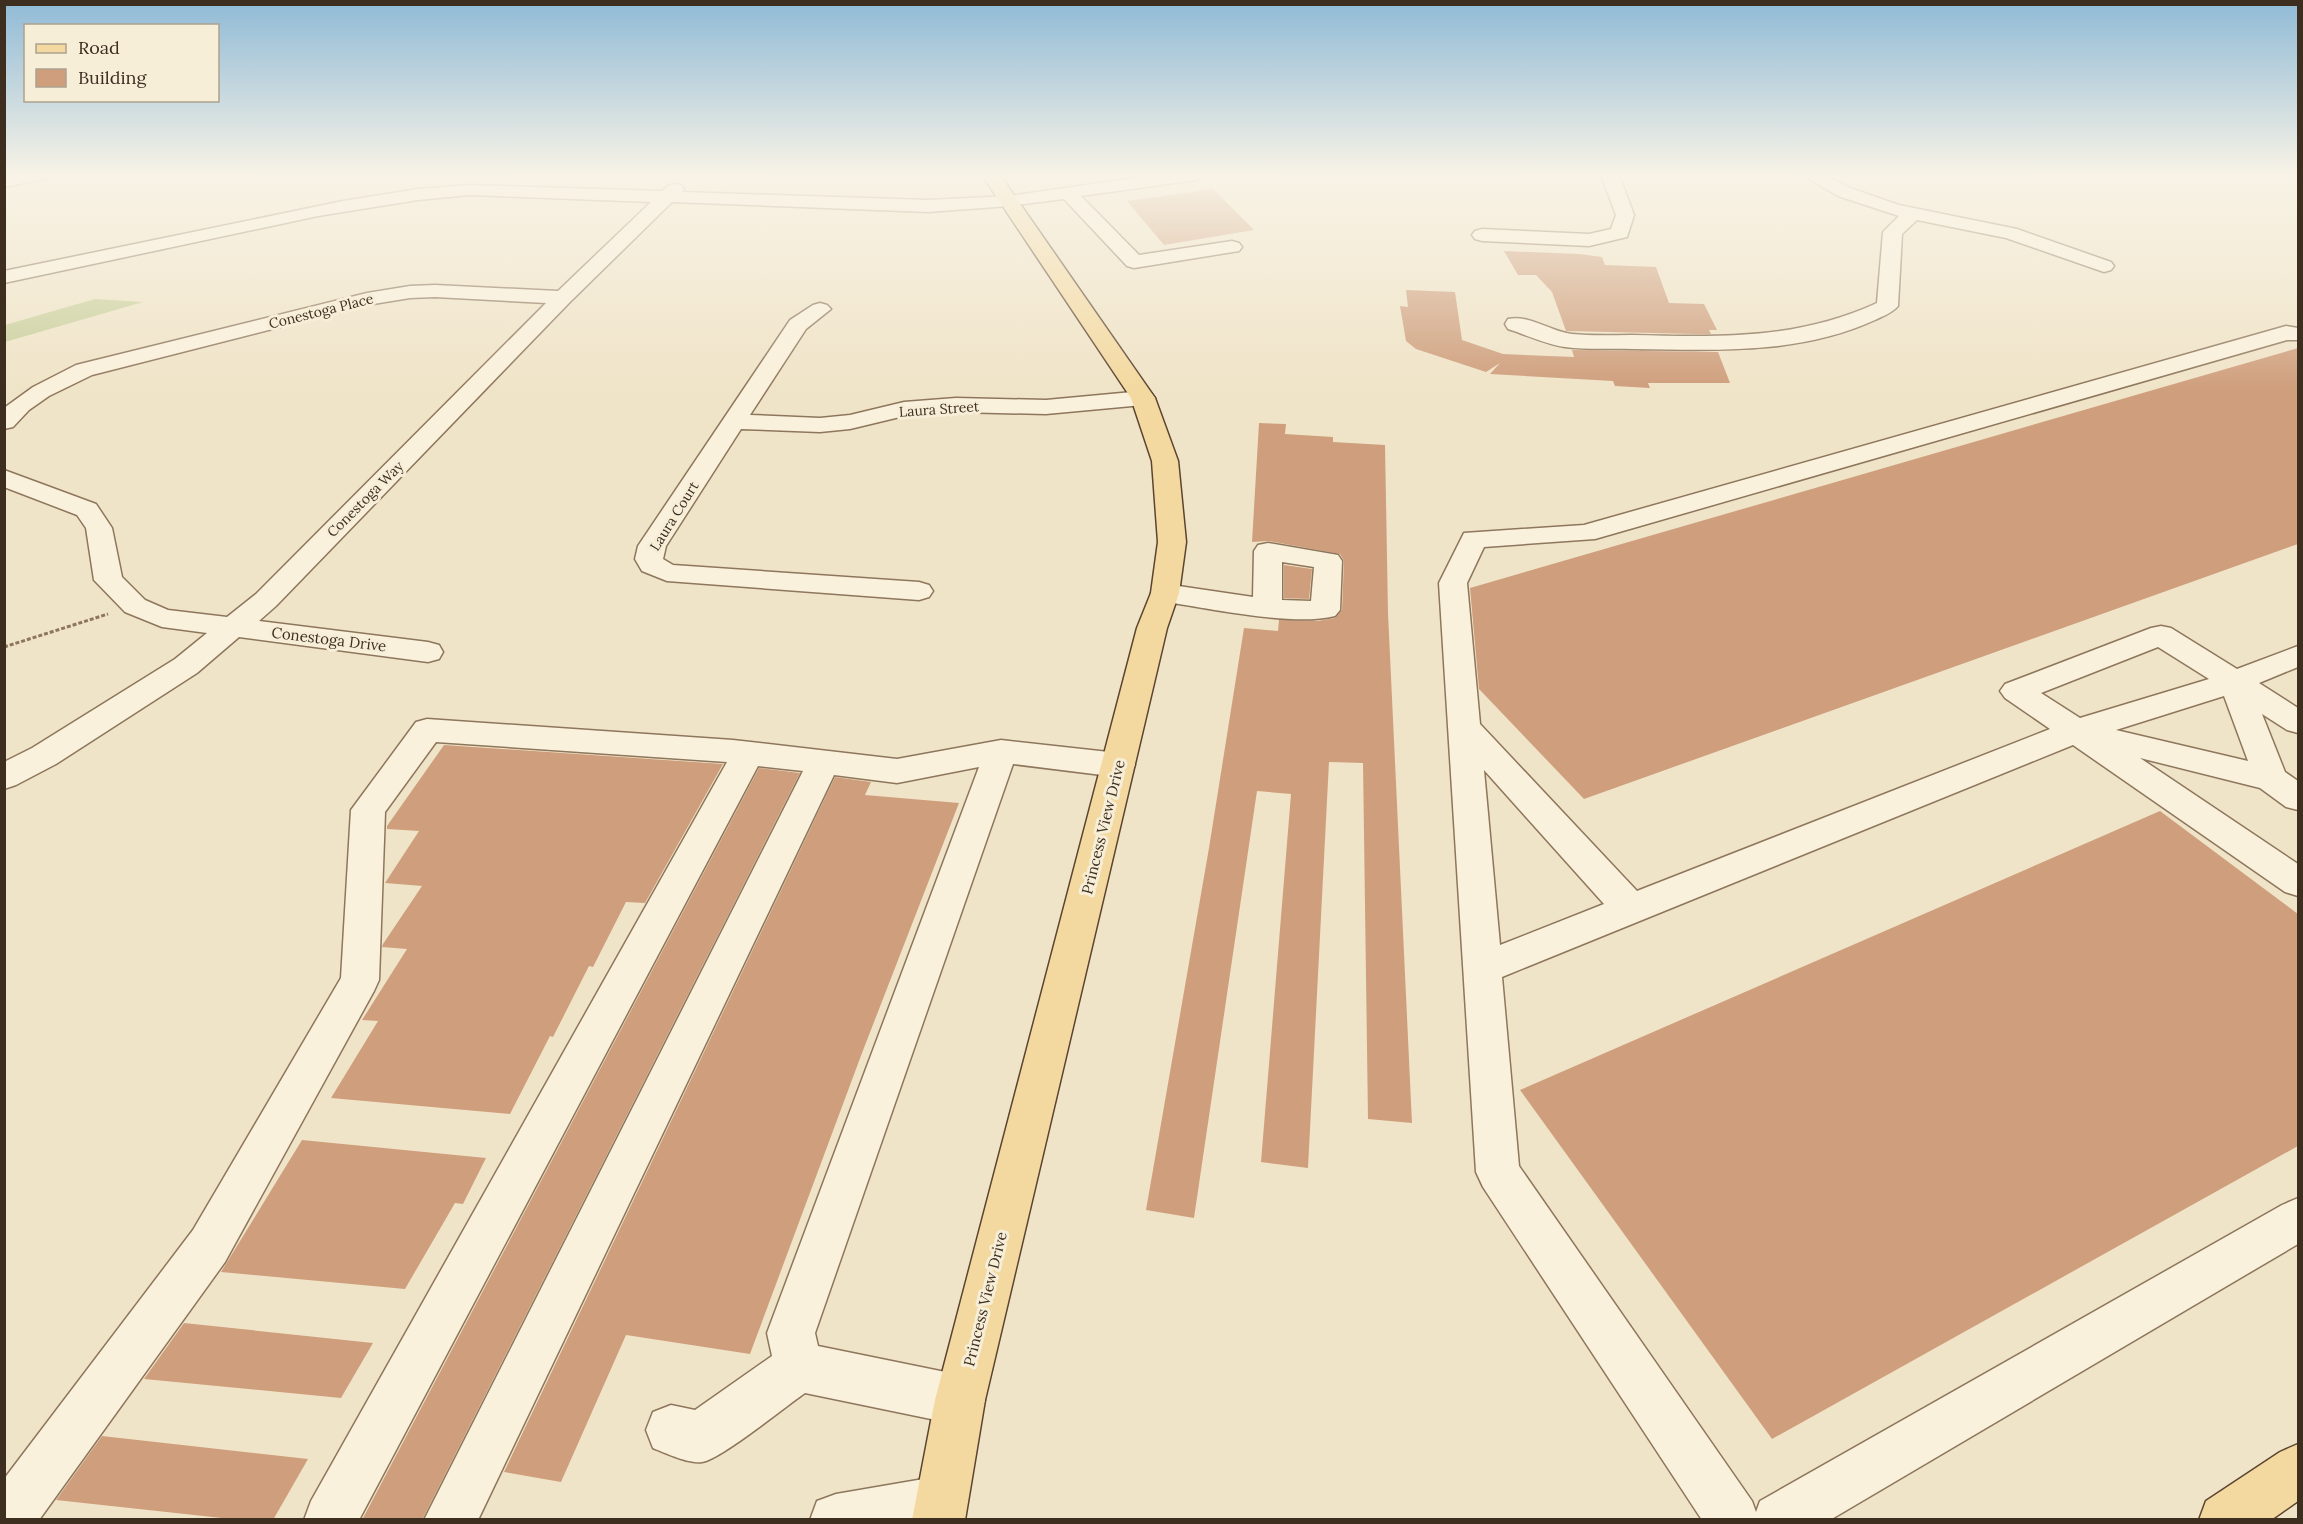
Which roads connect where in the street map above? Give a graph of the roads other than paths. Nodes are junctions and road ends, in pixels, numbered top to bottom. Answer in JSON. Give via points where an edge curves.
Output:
{"nodes":[{"id":1,"x":150,"y":246,"type":"edge"},
{"id":2,"x":616,"y":246,"type":"edge"},
{"id":3,"x":1040,"y":246,"type":"edge"},
{"id":4,"x":1119,"y":246,"type":"edge"},
{"id":5,"x":1892,"y":246,"type":"edge"},
{"id":6,"x":2052,"y":246,"type":"edge"},
{"id":7,"x":1232,"y":247,"type":"dead end"},
{"id":8,"x":2103,"y":266,"type":"dead end"},
{"id":9,"x":4,"y":276,"type":"edge"},
{"id":10,"x":563,"y":298,"type":"junction"},
{"id":11,"x":820,"y":309,"type":"dead end"},
{"id":12,"x":1516,"y":324,"type":"dead end"},
{"id":13,"x":2298,"y":334,"type":"edge"},
{"id":14,"x":1143,"y":398,"type":"junction"},
{"id":15,"x":4,"y":422,"type":"edge"},
{"id":16,"x":735,"y":422,"type":"junction"},
{"id":17,"x":4,"y":478,"type":"edge"},
{"id":18,"x":919,"y":591,"type":"dead end"},
{"id":19,"x":1165,"y":593,"type":"junction"},
{"id":20,"x":1267,"y":608,"type":"dead end"},
{"id":21,"x":231,"y":627,"type":"junction"},
{"id":22,"x":428,"y":652,"type":"dead end"},
{"id":23,"x":2298,"y":656,"type":"edge"},
{"id":24,"x":2234,"y":682,"type":"junction"},
{"id":25,"x":2298,"y":722,"type":"edge"},
{"id":26,"x":1464,"y":727,"type":"junction"},
{"id":27,"x":2076,"y":731,"type":"junction"},
{"id":28,"x":1001,"y":751,"type":"junction"},
{"id":29,"x":748,"y":753,"type":"junction"},
{"id":30,"x":824,"y":762,"type":"junction"},
{"id":31,"x":1118,"y":765,"type":"junction"},
{"id":32,"x":4,"y":777,"type":"edge"},
{"id":33,"x":2271,"y":779,"type":"junction"},
{"id":34,"x":2298,"y":798,"type":"edge"},
{"id":35,"x":2298,"y":882,"type":"edge"},
{"id":36,"x":1631,"y":909,"type":"junction"},
{"id":37,"x":1483,"y":968,"type":"junction"},
{"id":38,"x":2298,"y":1220,"type":"edge"},
{"id":39,"x":799,"y":1367,"type":"junction"},
{"id":40,"x":960,"y":1400,"type":"junction"},
{"id":41,"x":671,"y":1430,"type":"dead end"},
{"id":42,"x":2298,"y":1470,"type":"edge"},
{"id":43,"x":939,"y":1511,"type":"edge"},
{"id":44,"x":6,"y":1520,"type":"edge"},
{"id":45,"x":330,"y":1520,"type":"edge"},
{"id":46,"x":450,"y":1520,"type":"edge"},
{"id":47,"x":836,"y":1520,"type":"edge"},
{"id":48,"x":1733,"y":1520,"type":"edge"},
{"id":49,"x":1779,"y":1520,"type":"edge"},
{"id":50,"x":2225,"y":1520,"type":"edge"}],
"edges":[{"from":1,"to":9,"type":"street"},
{"from":2,"to":10,"type":"street","name":"Conestoga Way"},
{"from":3,"to":14,"type":"main road","name":"Princess View Drive"},
{"from":4,"to":7,"type":"street","via":[[1134,262]]},
{"from":5,"to":12,"type":"street","via":[[1887,306],[1855,321],[1806,334],[1692,345],[1563,340]]},
{"from":6,"to":8,"type":"street"},
{"from":10,"to":15,"type":"street","name":"Conestoga Place","via":[[435,291],[368,299],[84,370],[30,399]]},
{"from":10,"to":21,"type":"street","name":"Conestoga Way","via":[[266,600]]},
{"from":11,"to":16,"type":"street","name":"Laura Court","via":[[798,325]]},
{"from":13,"to":26,"type":"street","via":[[2286,333],[1585,533],[1474,539],[1453,583]]},
{"from":14,"to":16,"type":"street","name":"Laura Street","via":[[1046,407],[956,405],[904,409],[820,426]]},
{"from":14,"to":19,"type":"main road","name":"Princess View Drive","via":[[1165,461],[1172,542]]},
{"from":16,"to":18,"type":"street","name":"Laura Court","via":[[652,546],[652,565],[667,573]]},
{"from":17,"to":21,"type":"street","name":"Conestoga Drive","via":[[87,510],[99,528],[108,580],[135,606],[162,618]]},
{"from":19,"to":20,"type":"street"},
{"from":19,"to":31,"type":"main road","name":"Princess View Drive","via":[[1152,628]]},
{"from":21,"to":22,"type":"street","name":"Conestoga Drive"},
{"from":21,"to":32,"type":"street","name":"Conestoga Way","via":[[186,666]]},
{"from":23,"to":24,"type":"street"},
{"from":24,"to":25,"type":"street"},
{"from":24,"to":27,"type":"street"},
{"from":24,"to":27,"type":"street","via":[[2161,635],[2016,691]]},
{"from":24,"to":33,"type":"street"},
{"from":26,"to":36,"type":"street"},
{"from":26,"to":37,"type":"street"},
{"from":27,"to":33,"type":"street"},
{"from":27,"to":35,"type":"street"},
{"from":27,"to":36,"type":"street"},
{"from":28,"to":30,"type":"street","via":[[897,771]]},
{"from":28,"to":31,"type":"street"},
{"from":28,"to":39,"type":"street","via":[[791,1334]]},
{"from":29,"to":30,"type":"street"},
{"from":29,"to":44,"type":"street","via":[[427,730],[368,810],[360,980],[208,1246]]},
{"from":29,"to":45,"type":"street"},
{"from":30,"to":46,"type":"street"},
{"from":31,"to":40,"type":"main road","name":"Princess View Drive"},
{"from":33,"to":34,"type":"street"},
{"from":36,"to":37,"type":"street"},
{"from":37,"to":48,"type":"street","via":[[1498,1172]]},
{"from":38,"to":49,"type":"street"},
{"from":39,"to":40,"type":"street"},
{"from":39,"to":41,"type":"street","via":[[701,1437]]},
{"from":40,"to":43,"type":"main road","name":"Princess View Drive"},
{"from":42,"to":50,"type":"main road"},
{"from":43,"to":47,"type":"street"}]}
